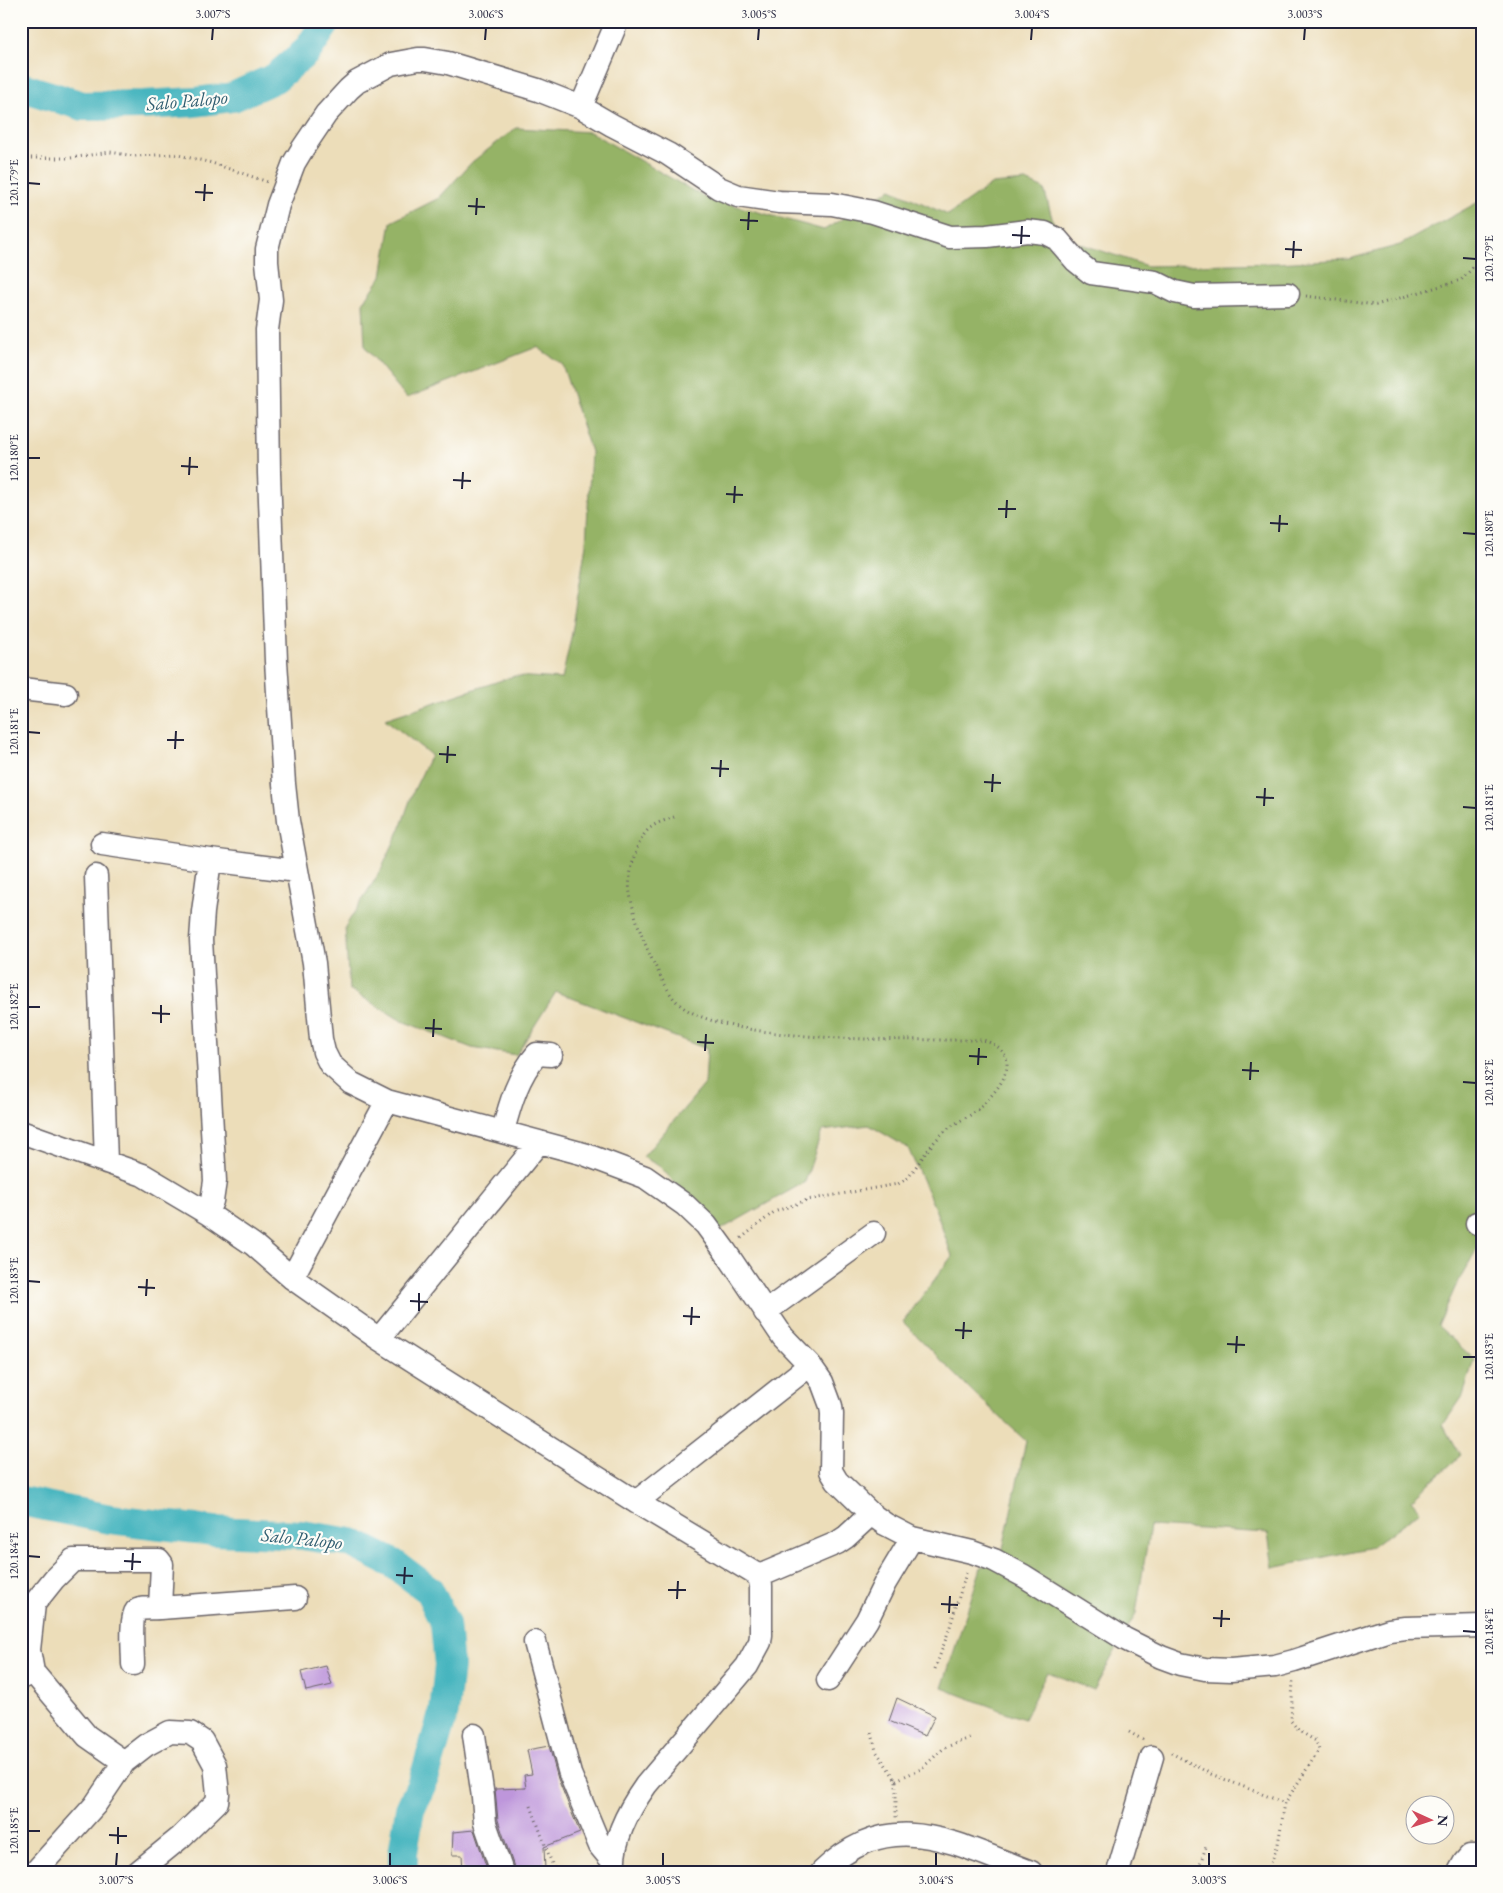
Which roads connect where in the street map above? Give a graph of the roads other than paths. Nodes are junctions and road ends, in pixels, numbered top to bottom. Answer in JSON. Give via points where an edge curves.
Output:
{"nodes":[{"id":1,"x":613,"y":21,"type":"edge"},
{"id":2,"x":581,"y":107,"type":"junction"},
{"id":3,"x":1288,"y":294,"type":"road end"},
{"id":4,"x":21,"y":689,"type":"edge"},
{"id":5,"x":66,"y":694,"type":"dead end"},
{"id":6,"x":102,"y":844,"type":"dead end"},
{"id":7,"x":210,"y":860,"type":"junction"},
{"id":8,"x":297,"y":871,"type":"junction"},
{"id":9,"x":96,"y":876,"type":"dead end"},
{"id":10,"x":551,"y":1055,"type":"dead end"},
{"id":11,"x":388,"y":1102,"type":"junction"},
{"id":12,"x":502,"y":1131,"type":"junction"},
{"id":13,"x":21,"y":1132,"type":"edge"},
{"id":14,"x":539,"y":1142,"type":"junction"},
{"id":15,"x":106,"y":1162,"type":"junction"},
{"id":16,"x":207,"y":1213,"type":"junction"},
{"id":17,"x":874,"y":1233,"type":"dead end"},
{"id":18,"x":292,"y":1278,"type":"junction"},
{"id":19,"x":765,"y":1312,"type":"junction"},
{"id":20,"x":379,"y":1339,"type":"junction"},
{"id":21,"x":810,"y":1365,"type":"junction"},
{"id":22,"x":636,"y":1502,"type":"junction"},
{"id":23,"x":870,"y":1514,"type":"junction"},
{"id":24,"x":912,"y":1538,"type":"junction"},
{"id":25,"x":759,"y":1576,"type":"junction"},
{"id":26,"x":295,"y":1598,"type":"dead end"},
{"id":27,"x":160,"y":1608,"type":"junction"},
{"id":28,"x":1482,"y":1626,"type":"edge"},
{"id":29,"x":535,"y":1642,"type":"dead end"},
{"id":30,"x":133,"y":1664,"type":"dead end"},
{"id":31,"x":27,"y":1675,"type":"edge"},
{"id":32,"x":828,"y":1680,"type":"dead end"},
{"id":33,"x":474,"y":1735,"type":"dead end"},
{"id":34,"x":1159,"y":1752,"type":"road end"},
{"id":35,"x":124,"y":1762,"type":"junction"},
{"id":36,"x":1482,"y":1856,"type":"edge"},
{"id":37,"x":614,"y":1867,"type":"edge"},
{"id":38,"x":36,"y":1872,"type":"edge"},
{"id":39,"x":138,"y":1872,"type":"edge"},
{"id":40,"x":502,"y":1872,"type":"edge"},
{"id":41,"x":822,"y":1872,"type":"edge"},
{"id":42,"x":1031,"y":1872,"type":"edge"},
{"id":43,"x":1118,"y":1872,"type":"edge"},
{"id":44,"x":1459,"y":1872,"type":"edge"}],
"edges":[{"from":1,"to":2,"type":"street","via":[[614,29]]},
{"from":2,"to":3,"type":"street","via":[[738,196],[779,202],[832,204],[873,212],[950,237],[1027,231],[1045,233],[1057,239],[1091,274],[1155,282],[1175,292],[1194,296]]},
{"from":2,"to":8,"type":"street","via":[[538,90],[448,63],[418,59],[395,63],[357,82],[326,114],[294,163],[274,222],[267,255],[270,300],[267,330],[268,473],[276,661],[284,784]]},
{"from":4,"to":5,"type":"street"},
{"from":6,"to":7,"type":"street"},
{"from":7,"to":8,"type":"street"},
{"from":7,"to":16,"type":"street","via":[[201,940],[215,1181]]},
{"from":8,"to":11,"type":"street","via":[[314,963],[321,1039],[327,1060],[351,1082]]},
{"from":9,"to":15,"type":"street"},
{"from":10,"to":12,"type":"street","via":[[537,1054],[530,1062],[512,1099]]},
{"from":11,"to":12,"type":"street"},
{"from":11,"to":18,"type":"street"},
{"from":12,"to":14,"type":"street"},
{"from":13,"to":15,"type":"street"},
{"from":14,"to":19,"type":"street","via":[[612,1164],[657,1184],[696,1215],[725,1251]]},
{"from":14,"to":20,"type":"street"},
{"from":15,"to":16,"type":"street","via":[[143,1175]]},
{"from":16,"to":18,"type":"street","via":[[254,1245]]},
{"from":17,"to":19,"type":"street"},
{"from":18,"to":20,"type":"street"},
{"from":19,"to":21,"type":"street"},
{"from":20,"to":22,"type":"street"},
{"from":21,"to":22,"type":"street"},
{"from":21,"to":23,"type":"street","via":[[822,1382],[831,1406],[832,1474]]},
{"from":22,"to":25,"type":"street"},
{"from":23,"to":24,"type":"street"},
{"from":23,"to":25,"type":"street","via":[[837,1543]]},
{"from":24,"to":28,"type":"street","via":[[994,1560],[1124,1639],[1180,1664],[1206,1669],[1275,1666],[1389,1630]]},
{"from":24,"to":32,"type":"street","via":[[867,1620]]},
{"from":25,"to":37,"type":"street","via":[[760,1642],[746,1668],[636,1800],[623,1828]]},
{"from":26,"to":27,"type":"street"},
{"from":27,"to":30,"type":"street","via":[[135,1612]]},
{"from":27,"to":31,"type":"street","via":[[162,1564],[159,1560],[71,1561],[34,1604]]},
{"from":29,"to":37,"type":"street","via":[[570,1774],[600,1846]]},
{"from":31,"to":35,"type":"street","via":[[87,1736]]},
{"from":33,"to":40,"type":"street","via":[[485,1823]]},
{"from":34,"to":43,"type":"street"},
{"from":35,"to":38,"type":"street","via":[[95,1805]]},
{"from":35,"to":39,"type":"street","via":[[164,1734],[178,1731],[198,1738],[215,1765],[217,1802]]},
{"from":36,"to":44,"type":"street","via":[[1470,1856]]},
{"from":41,"to":42,"type":"street","via":[[851,1848],[896,1833],[928,1835]]}]}
